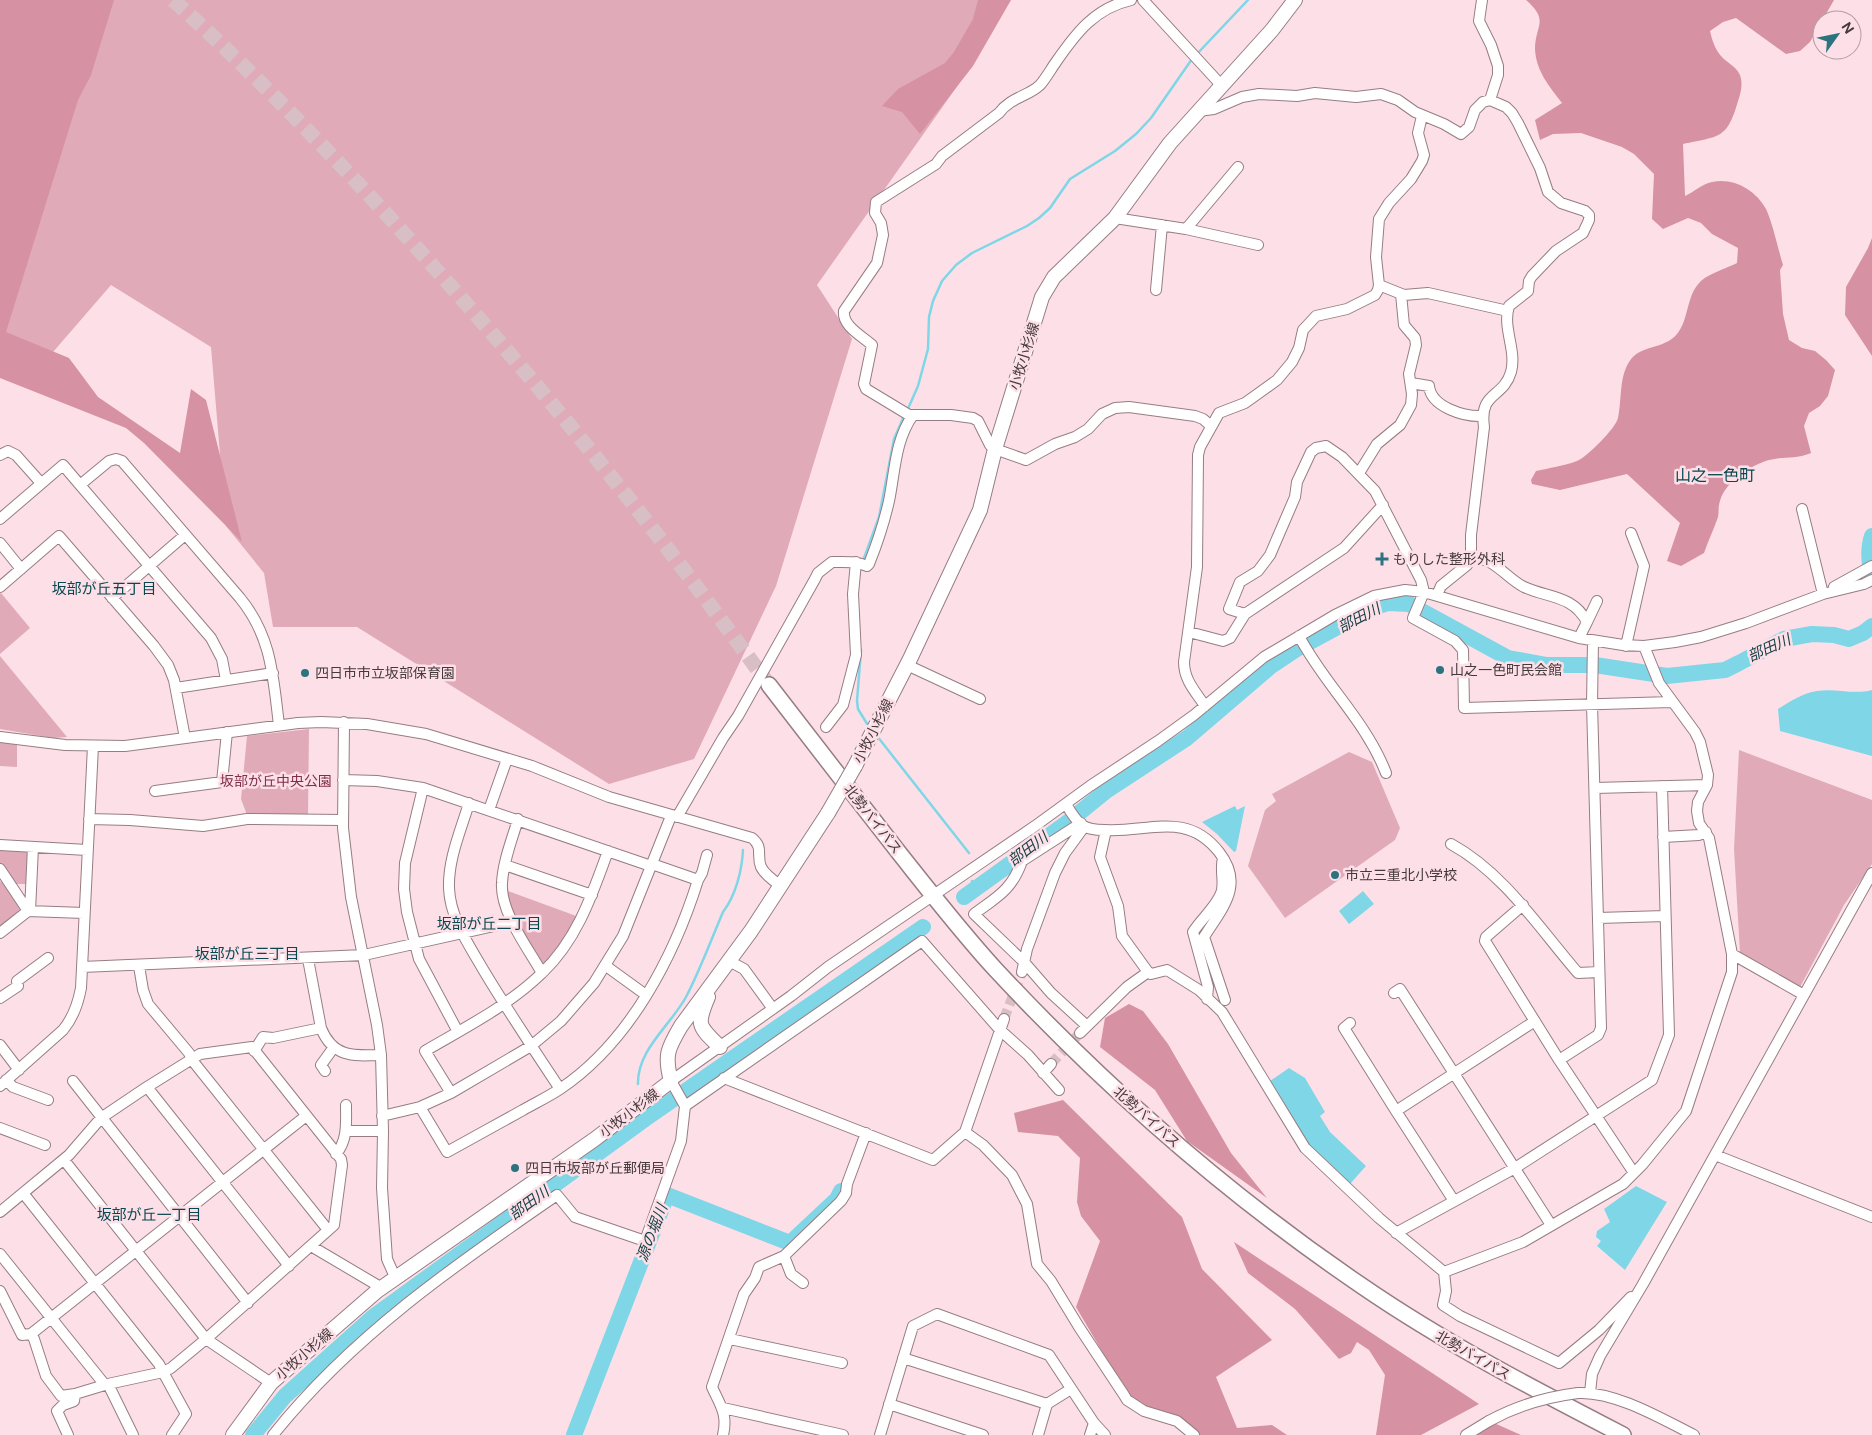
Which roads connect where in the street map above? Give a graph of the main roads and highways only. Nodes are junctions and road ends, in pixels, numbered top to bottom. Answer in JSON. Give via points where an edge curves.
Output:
{"nodes":[{"id":1,"x":1295,"y":0,"type":"edge"},
{"id":2,"x":769,"y":685,"type":"tunnel mouth"},
{"id":3,"x":716,"y":978,"type":"junction"},
{"id":4,"x":720,"y":1047,"type":"road end"},
{"id":5,"x":233,"y":1435,"type":"edge"},
{"id":6,"x":1623,"y":1435,"type":"edge"}],
"edges":[{"from":1,"to":3,"type":"main road","name":"小牧小杉線","bridge":true,"via":[[1170,143],[1115,218],[1054,277],[1042,297],[995,449],[980,510],[907,666],[828,813]]},
{"from":2,"to":6,"type":"highway","name":"北勢バイパス","via":[[932,895],[995,968],[1121,1094],[1244,1201],[1362,1287],[1494,1367]]},
{"from":3,"to":4,"type":"main road","via":[[701,1013],[700,1024]]},
{"from":3,"to":5,"type":"main road","name":"小牧小杉線","via":[[670,1045],[667,1065],[674,1085],[395,1277],[271,1383]]}]}
